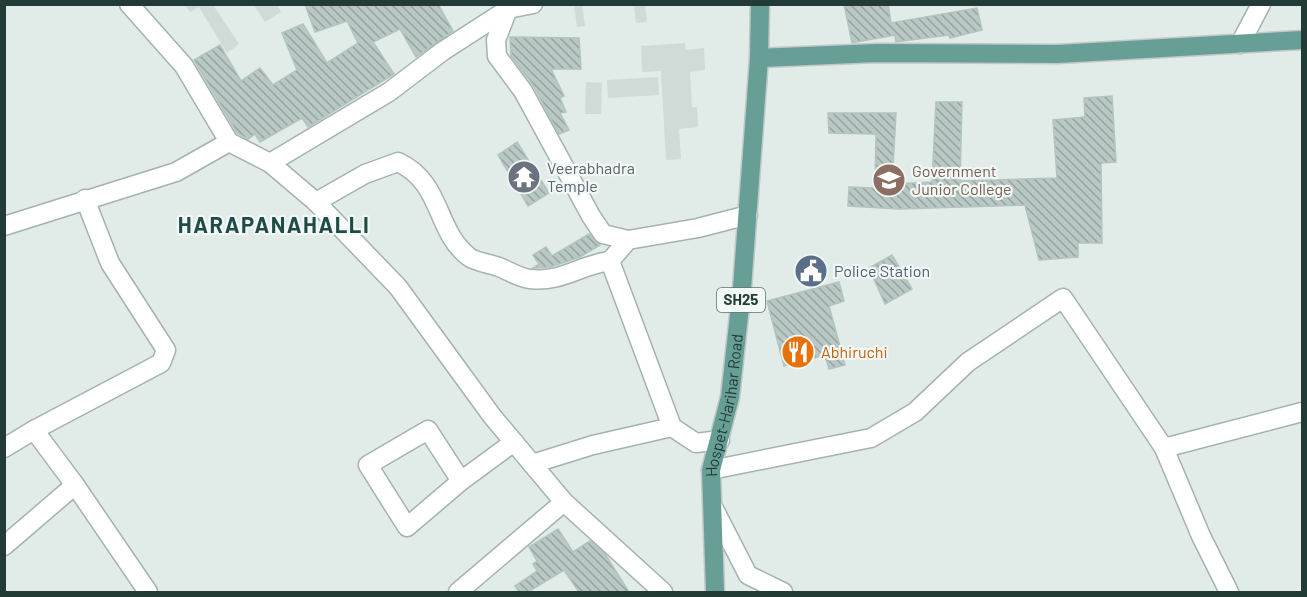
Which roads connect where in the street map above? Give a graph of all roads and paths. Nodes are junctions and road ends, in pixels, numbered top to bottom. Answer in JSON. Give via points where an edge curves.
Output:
{"nodes":[{"id":1,"x":129,"y":4,"type":"edge"},
{"id":2,"x":532,"y":4,"type":"edge"},
{"id":3,"x":760,"y":4,"type":"edge"},
{"id":4,"x":1261,"y":4,"type":"edge"},
{"id":5,"x":508,"y":9,"type":"junction"},
{"id":6,"x":1302,"y":40,"type":"edge"},
{"id":7,"x":1240,"y":44,"type":"junction"},
{"id":8,"x":759,"y":58,"type":"junction"},
{"id":9,"x":229,"y":142,"type":"junction"},
{"id":10,"x":270,"y":163,"type":"junction"},
{"id":11,"x":85,"y":199,"type":"junction"},
{"id":12,"x":316,"y":202,"type":"junction"},
{"id":13,"x":748,"y":215,"type":"junction"},
{"id":14,"x":4,"y":226,"type":"edge"},
{"id":15,"x":628,"y":240,"type":"junction"},
{"id":16,"x":610,"y":261,"type":"junction"},
{"id":17,"x":1302,"y":411,"type":"edge"},
{"id":18,"x":672,"y":427,"type":"junction"},
{"id":19,"x":34,"y":430,"type":"junction"},
{"id":20,"x":720,"y":440,"type":"junction"},
{"id":21,"x":514,"y":442,"type":"junction"},
{"id":22,"x":4,"y":448,"type":"edge"},
{"id":23,"x":1164,"y":448,"type":"junction"},
{"id":24,"x":532,"y":464,"type":"junction"},
{"id":25,"x":711,"y":470,"type":"junction"},
{"id":26,"x":461,"y":481,"type":"junction"},
{"id":27,"x":75,"y":485,"type":"junction"},
{"id":28,"x":564,"y":502,"type":"junction"},
{"id":29,"x":713,"y":507,"type":"junction"},
{"id":30,"x":4,"y":546,"type":"edge"},
{"id":31,"x":746,"y":584,"type":"edge"},
{"id":32,"x":1221,"y":589,"type":"edge"},
{"id":33,"x":148,"y":592,"type":"edge"},
{"id":34,"x":458,"y":592,"type":"edge"},
{"id":35,"x":663,"y":592,"type":"edge"},
{"id":36,"x":715,"y":592,"type":"edge"},
{"id":37,"x":783,"y":592,"type":"edge"}],
"edges":[{"from":1,"to":9,"type":"street","via":[[184,66]]},
{"from":2,"to":5,"type":"street"},
{"from":3,"to":8,"type":"main road","name":"Hospet-Harihar Road","number":"SH25"},
{"from":4,"to":7,"type":"street"},
{"from":5,"to":10,"type":"street","via":[[388,92]]},
{"from":5,"to":15,"type":"street","via":[[496,40],[497,56],[523,91],[603,234]]},
{"from":6,"to":7,"type":"main road"},
{"from":7,"to":8,"type":"main road","via":[[1058,54],[877,53]]},
{"from":8,"to":13,"type":"main road","name":"Hospet-Harihar Road","number":"SH25"},
{"from":9,"to":10,"type":"street"},
{"from":9,"to":11,"type":"street","via":[[176,172]]},
{"from":10,"to":12,"type":"street"},
{"from":11,"to":14,"type":"street"},
{"from":11,"to":19,"type":"street","via":[[110,263],[166,350],[161,363]]},
{"from":12,"to":16,"type":"street","via":[[366,174],[398,162],[422,178],[450,232],[469,257],[528,279],[561,278],[596,262]]},
{"from":12,"to":21,"type":"street","via":[[398,287]]},
{"from":13,"to":15,"type":"street"},
{"from":13,"to":20,"type":"main road","name":"Hospet-Harihar Road","number":"SH25","via":[[730,397]]},
{"from":15,"to":16,"type":"street"},
{"from":16,"to":18,"type":"street"},
{"from":17,"to":23,"type":"street"},
{"from":18,"to":20,"type":"street","via":[[696,443]]},
{"from":18,"to":24,"type":"street"},
{"from":19,"to":22,"type":"street"},
{"from":19,"to":27,"type":"street"},
{"from":20,"to":25,"type":"main road","name":"Hospet-Harihar Road","number":"SH25"},
{"from":21,"to":24,"type":"street"},
{"from":21,"to":26,"type":"street"},
{"from":23,"to":25,"type":"street","via":[[1063,298],[968,362],[915,412],[871,438]]},
{"from":23,"to":32,"type":"street"},
{"from":24,"to":28,"type":"street"},
{"from":25,"to":29,"type":"main road","name":"Hospet-Harihar Road","number":"SH25"},
{"from":26,"to":26,"type":"street","via":[[407,527],[368,465],[428,430]]},
{"from":27,"to":30,"type":"street"},
{"from":27,"to":33,"type":"street"},
{"from":28,"to":34,"type":"street"},
{"from":28,"to":35,"type":"street"},
{"from":29,"to":31,"type":"street"},
{"from":29,"to":36,"type":"main road","name":"Hospet-Harihar Road","number":"SH25"},
{"from":31,"to":37,"type":"street"}]}
